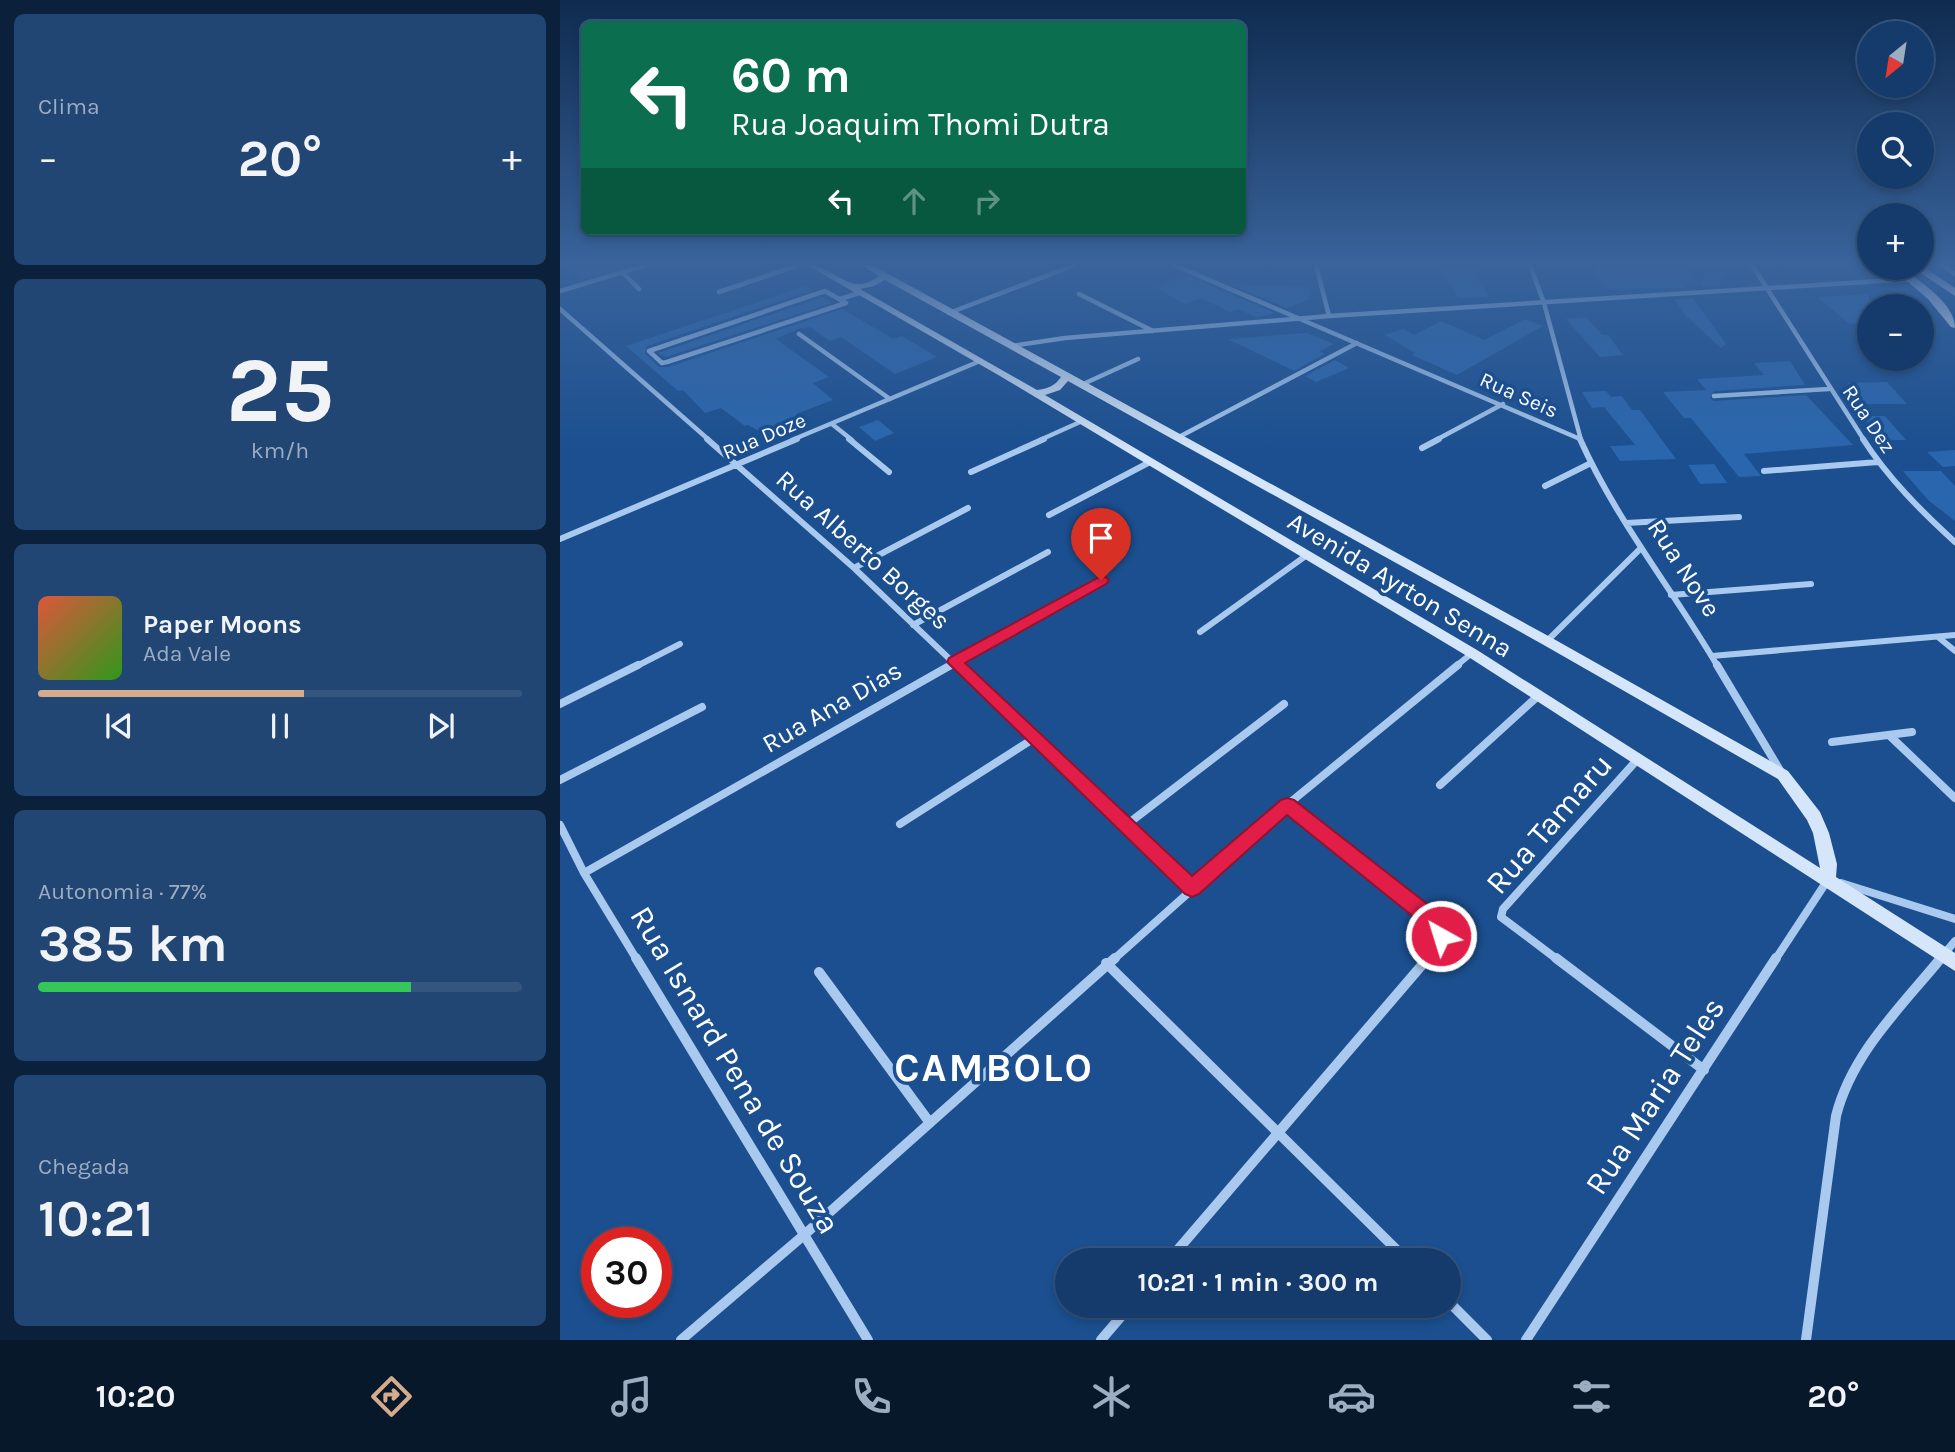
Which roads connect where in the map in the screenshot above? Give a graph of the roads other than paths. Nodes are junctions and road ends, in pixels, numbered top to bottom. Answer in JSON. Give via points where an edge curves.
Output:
{"nodes":[{"id":1,"x":581,"y":328,"type":"edge"},
{"id":2,"x":718,"y":328,"type":"edge"},
{"id":3,"x":772,"y":328,"type":"edge"},
{"id":4,"x":921,"y":328,"type":"edge"},
{"id":5,"x":976,"y":328,"type":"edge"},
{"id":6,"x":1146,"y":328,"type":"edge"},
{"id":7,"x":1192,"y":328,"type":"edge"},
{"id":8,"x":1320,"y":328,"type":"edge"},
{"id":9,"x":1550,"y":328,"type":"edge"},
{"id":10,"x":1792,"y":328,"type":"edge"},
{"id":11,"x":1153,"y":331,"type":"junction"},
{"id":12,"x":799,"y":334,"type":"dead end"},
{"id":13,"x":1357,"y":343,"type":"junction"},
{"id":14,"x":1011,"y":346,"type":"junction"},
{"id":15,"x":1138,"y":359,"type":"dead end"},
{"id":16,"x":980,"y":361,"type":"junction"},
{"id":17,"x":1066,"y":376,"type":"junction"},
{"id":18,"x":1081,"y":385,"type":"junction"},
{"id":19,"x":1829,"y":389,"type":"junction"},
{"id":20,"x":1033,"y":393,"type":"junction"},
{"id":21,"x":1714,"y":396,"type":"dead end"},
{"id":22,"x":890,"y":399,"type":"junction"},
{"id":23,"x":1503,"y":404,"type":"junction"},
{"id":24,"x":1080,"y":422,"type":"junction"},
{"id":25,"x":832,"y":424,"type":"junction"},
{"id":26,"x":1177,"y":438,"type":"junction"},
{"id":27,"x":1580,"y":439,"type":"junction"},
{"id":28,"x":1422,"y":447,"type":"dead end"},
{"id":29,"x":1150,"y":462,"type":"junction"},
{"id":30,"x":1878,"y":462,"type":"junction"},
{"id":31,"x":1591,"y":463,"type":"junction"},
{"id":32,"x":738,"y":464,"type":"junction"},
{"id":33,"x":889,"y":471,"type":"dead end"},
{"id":34,"x":1764,"y":471,"type":"dead end"},
{"id":35,"x":971,"y":472,"type":"dead end"},
{"id":36,"x":1545,"y":486,"type":"dead end"},
{"id":37,"x":968,"y":508,"type":"dead end"},
{"id":38,"x":1049,"y":515,"type":"dead end"},
{"id":39,"x":1739,"y":517,"type":"dead end"},
{"id":40,"x":1626,"y":523,"type":"junction"},
{"id":41,"x":560,"y":539,"type":"edge"},
{"id":42,"x":1955,"y":541,"type":"edge"},
{"id":43,"x":1641,"y":548,"type":"junction"},
{"id":44,"x":1048,"y":552,"type":"dead end"},
{"id":45,"x":1307,"y":555,"type":"junction"},
{"id":46,"x":854,"y":568,"type":"junction"},
{"id":47,"x":1101,"y":580,"type":"dead end"},
{"id":48,"x":1811,"y":584,"type":"dead end"},
{"id":49,"x":1671,"y":595,"type":"junction"},
{"id":50,"x":913,"y":625,"type":"junction"},
{"id":51,"x":1200,"y":632,"type":"dead end"},
{"id":52,"x":1955,"y":635,"type":"edge"},
{"id":53,"x":1938,"y":637,"type":"junction"},
{"id":54,"x":1547,"y":641,"type":"junction"},
{"id":55,"x":680,"y":644,"type":"dead end"},
{"id":56,"x":1955,"y":651,"type":"edge"},
{"id":57,"x":1472,"y":653,"type":"junction"},
{"id":58,"x":1712,"y":656,"type":"junction"},
{"id":59,"x":954,"y":662,"type":"junction"},
{"id":60,"x":1538,"y":696,"type":"junction"},
{"id":61,"x":560,"y":704,"type":"edge"},
{"id":62,"x":1284,"y":704,"type":"dead end"},
{"id":63,"x":702,"y":707,"type":"dead end"},
{"id":64,"x":1912,"y":732,"type":"dead end"},
{"id":65,"x":1890,"y":736,"type":"junction"},
{"id":66,"x":1033,"y":739,"type":"junction"},
{"id":67,"x":1832,"y":742,"type":"dead end"},
{"id":68,"x":1636,"y":761,"type":"junction"},
{"id":69,"x":1783,"y":775,"type":"junction"},
{"id":70,"x":560,"y":780,"type":"edge"},
{"id":71,"x":1440,"y":785,"type":"dead end"},
{"id":72,"x":1955,"y":798,"type":"edge"},
{"id":73,"x":1287,"y":805,"type":"junction"},
{"id":74,"x":900,"y":824,"type":"dead end"},
{"id":75,"x":560,"y":825,"type":"edge"},
{"id":76,"x":1125,"y":826,"type":"junction"},
{"id":77,"x":584,"y":873,"type":"junction"},
{"id":78,"x":1827,"y":881,"type":"junction"},
{"id":79,"x":1192,"y":888,"type":"junction"},
{"id":80,"x":1955,"y":919,"type":"edge"},
{"id":81,"x":1955,"y":941,"type":"edge"},
{"id":82,"x":1942,"y":955,"type":"junction"},
{"id":83,"x":1955,"y":963,"type":"edge"},
{"id":84,"x":1106,"y":964,"type":"junction"},
{"id":85,"x":819,"y":972,"type":"dead end"},
{"id":86,"x":1704,"y":1070,"type":"junction"},
{"id":87,"x":930,"y":1123,"type":"junction"},
{"id":88,"x":1279,"y":1132,"type":"junction"},
{"id":89,"x":804,"y":1235,"type":"junction"},
{"id":90,"x":1179,"y":1248,"type":"edge"},
{"id":91,"x":1395,"y":1248,"type":"edge"},
{"id":92,"x":1461,"y":1314,"type":"edge"},
{"id":93,"x":1120,"y":1318,"type":"edge"},
{"id":94,"x":681,"y":1340,"type":"edge"},
{"id":95,"x":868,"y":1340,"type":"edge"},
{"id":96,"x":1101,"y":1340,"type":"edge"},
{"id":97,"x":1487,"y":1340,"type":"edge"},
{"id":98,"x":1526,"y":1340,"type":"edge"},
{"id":99,"x":1807,"y":1340,"type":"edge"}],
"edges":[{"from":1,"to":32,"type":"street","name":"Rua Alberto Borges"},
{"from":2,"to":3,"type":"street","via":[[649,351],[662,363]]},
{"from":4,"to":16,"type":"street","name":"Avenida Ayrton Senna"},
{"from":5,"to":14,"type":"street","name":"Avenida Ayrton Senna"},
{"from":6,"to":11,"type":"street"},
{"from":7,"to":11,"type":"street"},
{"from":8,"to":13,"type":"street","name":"Rua Seis"},
{"from":9,"to":27,"type":"street","name":"Rua Nove"},
{"from":10,"to":19,"type":"street","name":"Rua Dez"},
{"from":11,"to":14,"type":"street"},
{"from":12,"to":22,"type":"street"},
{"from":13,"to":23,"type":"street","name":"Rua Seis"},
{"from":13,"to":26,"type":"street"},
{"from":14,"to":17,"type":"street","name":"Avenida Ayrton Senna"},
{"from":15,"to":18,"type":"street"},
{"from":16,"to":20,"type":"street","name":"Avenida Ayrton Senna"},
{"from":16,"to":22,"type":"street","name":"Rua Doze"},
{"from":17,"to":18,"type":"street","name":"Avenida Ayrton Senna"},
{"from":17,"to":20,"type":"street","via":[[1059,387]]},
{"from":18,"to":26,"type":"street","name":"Avenida Ayrton Senna"},
{"from":19,"to":21,"type":"street"},
{"from":19,"to":30,"type":"street","name":"Rua Dez"},
{"from":20,"to":24,"type":"street","name":"Avenida Ayrton Senna"},
{"from":22,"to":25,"type":"street","name":"Rua Doze"},
{"from":23,"to":27,"type":"street","name":"Rua Seis"},
{"from":23,"to":28,"type":"street"},
{"from":24,"to":29,"type":"street","name":"Avenida Ayrton Senna"},
{"from":24,"to":35,"type":"street"},
{"from":25,"to":32,"type":"street","name":"Rua Doze"},
{"from":25,"to":33,"type":"street"},
{"from":26,"to":54,"type":"street","name":"Avenida Ayrton Senna"},
{"from":27,"to":31,"type":"street","name":"Rua Nove"},
{"from":29,"to":38,"type":"street"},
{"from":29,"to":45,"type":"street","name":"Avenida Ayrton Senna"},
{"from":30,"to":34,"type":"street"},
{"from":30,"to":42,"type":"street","name":"Rua Dez"},
{"from":31,"to":36,"type":"street"},
{"from":31,"to":40,"type":"street","name":"Rua Nove"},
{"from":32,"to":41,"type":"street","name":"Rua Doze"},
{"from":32,"to":46,"type":"street","name":"Rua Alberto Borges"},
{"from":37,"to":46,"type":"street"},
{"from":39,"to":40,"type":"street"},
{"from":40,"to":43,"type":"street","name":"Rua Nove"},
{"from":43,"to":49,"type":"street","name":"Rua Nove"},
{"from":43,"to":54,"type":"street"},
{"from":44,"to":50,"type":"street"},
{"from":45,"to":51,"type":"street"},
{"from":45,"to":57,"type":"street","name":"Avenida Ayrton Senna"},
{"from":46,"to":50,"type":"street","name":"Rua Alberto Borges"},
{"from":47,"to":59,"type":"street","name":"Rua Ana Dias"},
{"from":48,"to":49,"type":"street"},
{"from":49,"to":58,"type":"street","name":"Rua Nove"},
{"from":50,"to":59,"type":"street","name":"Rua Alberto Borges"},
{"from":52,"to":53,"type":"street"},
{"from":53,"to":56,"type":"street"},
{"from":53,"to":58,"type":"street"},
{"from":54,"to":69,"type":"street","name":"Avenida Ayrton Senna"},
{"from":55,"to":61,"type":"street"},
{"from":57,"to":60,"type":"street","name":"Avenida Ayrton Senna"},
{"from":57,"to":73,"type":"street"},
{"from":58,"to":69,"type":"street","name":"Rua Nove"},
{"from":59,"to":66,"type":"street","name":"Rua Alberto Borges"},
{"from":59,"to":77,"type":"street","name":"Rua Ana Dias"},
{"from":60,"to":68,"type":"street","name":"Avenida Ayrton Senna"},
{"from":60,"to":71,"type":"street"},
{"from":62,"to":76,"type":"street"},
{"from":63,"to":70,"type":"street"},
{"from":64,"to":65,"type":"street"},
{"from":65,"to":67,"type":"street"},
{"from":65,"to":72,"type":"street"},
{"from":66,"to":74,"type":"street"},
{"from":66,"to":76,"type":"street","name":"Rua Alberto Borges"},
{"from":68,"to":78,"type":"street","name":"Avenida Ayrton Senna"},
{"from":68,"to":86,"type":"street","name":"Rua Tamaru","via":[[1503,909],[1501,918]]},
{"from":69,"to":78,"type":"street","name":"Rua Nove","via":[[1821,833],[1829,864]]},
{"from":73,"to":79,"type":"street"},
{"from":73,"to":88,"type":"street","via":[[1433,920],[1441,936],[1436,948]]},
{"from":75,"to":77,"type":"street","name":"Rua Isnard Pena de Souza"},
{"from":76,"to":79,"type":"street","name":"Rua Alberto Borges"},
{"from":77,"to":89,"type":"street","name":"Rua Isnard Pena de Souza"},
{"from":78,"to":80,"type":"street"},
{"from":78,"to":82,"type":"street","name":"Avenida Ayrton Senna"},
{"from":78,"to":86,"type":"street","name":"Rua Maria Teles"},
{"from":79,"to":84,"type":"street"},
{"from":81,"to":82,"type":"street"},
{"from":82,"to":83,"type":"street","name":"Avenida Ayrton Senna"},
{"from":82,"to":99,"type":"street","via":[[1860,1057],[1843,1089]]},
{"from":84,"to":87,"type":"street"},
{"from":84,"to":88,"type":"street"},
{"from":85,"to":87,"type":"street"},
{"from":86,"to":98,"type":"street","name":"Rua Maria Teles"},
{"from":87,"to":89,"type":"street"},
{"from":88,"to":90,"type":"street"},
{"from":88,"to":91,"type":"street"},
{"from":89,"to":94,"type":"street"},
{"from":89,"to":95,"type":"street","name":"Rua Isnard Pena de Souza"},
{"from":92,"to":97,"type":"street"},
{"from":93,"to":96,"type":"street"}]}
